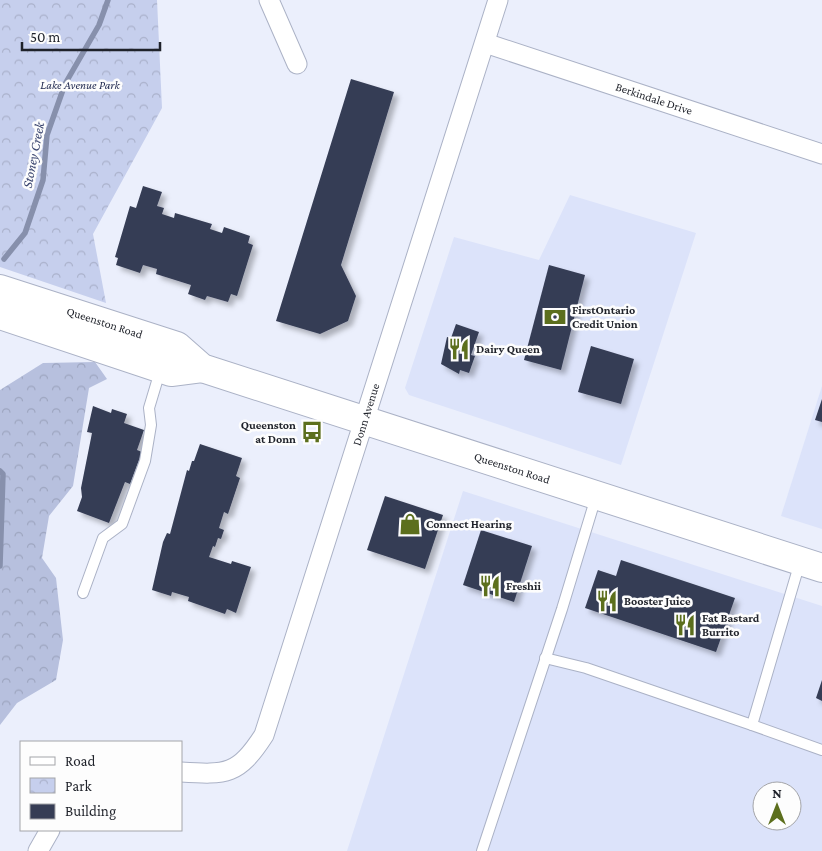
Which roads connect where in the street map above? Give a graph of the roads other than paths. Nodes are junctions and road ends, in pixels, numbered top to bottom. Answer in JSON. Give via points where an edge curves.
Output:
{"nodes":[{"id":1,"x":269,"y":0,"type":"edge"},
{"id":2,"x":498,"y":0,"type":"edge"},
{"id":3,"x":485,"y":43,"type":"junction"},
{"id":4,"x":297,"y":64,"type":"dead end"},
{"id":5,"x":822,"y":154,"type":"edge"},
{"id":6,"x":0,"y":290,"type":"edge"},
{"id":7,"x":0,"y":315,"type":"edge"},
{"id":8,"x":161,"y":368,"type":"junction"},
{"id":9,"x":202,"y":368,"type":"junction"},
{"id":10,"x":363,"y":419,"type":"junction"},
{"id":11,"x":596,"y":494,"type":"junction"},
{"id":12,"x":811,"y":564,"type":"edge"},
{"id":13,"x":83,"y":593,"type":"dead end"},
{"id":14,"x":545,"y":658,"type":"junction"},
{"id":15,"x":752,"y":725,"type":"junction"},
{"id":16,"x":822,"y":750,"type":"edge"},
{"id":17,"x":182,"y":772,"type":"edge"},
{"id":18,"x":49,"y":831,"type":"edge"},
{"id":19,"x":38,"y":851,"type":"edge"},
{"id":20,"x":482,"y":851,"type":"edge"}],
"edges":[{"from":1,"to":4,"type":"street"},
{"from":2,"to":3,"type":"street","name":"Donn Avenue"},
{"from":3,"to":5,"type":"street","name":"Berkindale Drive"},
{"from":3,"to":10,"type":"street","name":"Donn Avenue"},
{"from":6,"to":9,"type":"main road","name":"Queenston Road","via":[[177,346]]},
{"from":7,"to":8,"type":"main road","name":"Queenston Road"},
{"from":8,"to":9,"type":"main road","name":"Queenston Road","via":[[171,372]]},
{"from":8,"to":13,"type":"lane","via":[[149,408],[151,425],[145,461],[122,524],[103,538]]},
{"from":9,"to":10,"type":"main road","name":"Queenston Road"},
{"from":10,"to":11,"type":"main road","name":"Queenston Road"},
{"from":10,"to":17,"type":"street","name":"Donn Avenue","via":[[264,735],[250,757],[233,769],[215,774]]},
{"from":11,"to":12,"type":"main road","name":"Queenston Road"},
{"from":11,"to":14,"type":"lane"},
{"from":12,"to":15,"type":"lane"},
{"from":14,"to":15,"type":"lane","via":[[586,668]]},
{"from":14,"to":20,"type":"lane"},
{"from":15,"to":16,"type":"lane"},
{"from":18,"to":19,"type":"street"}]}
